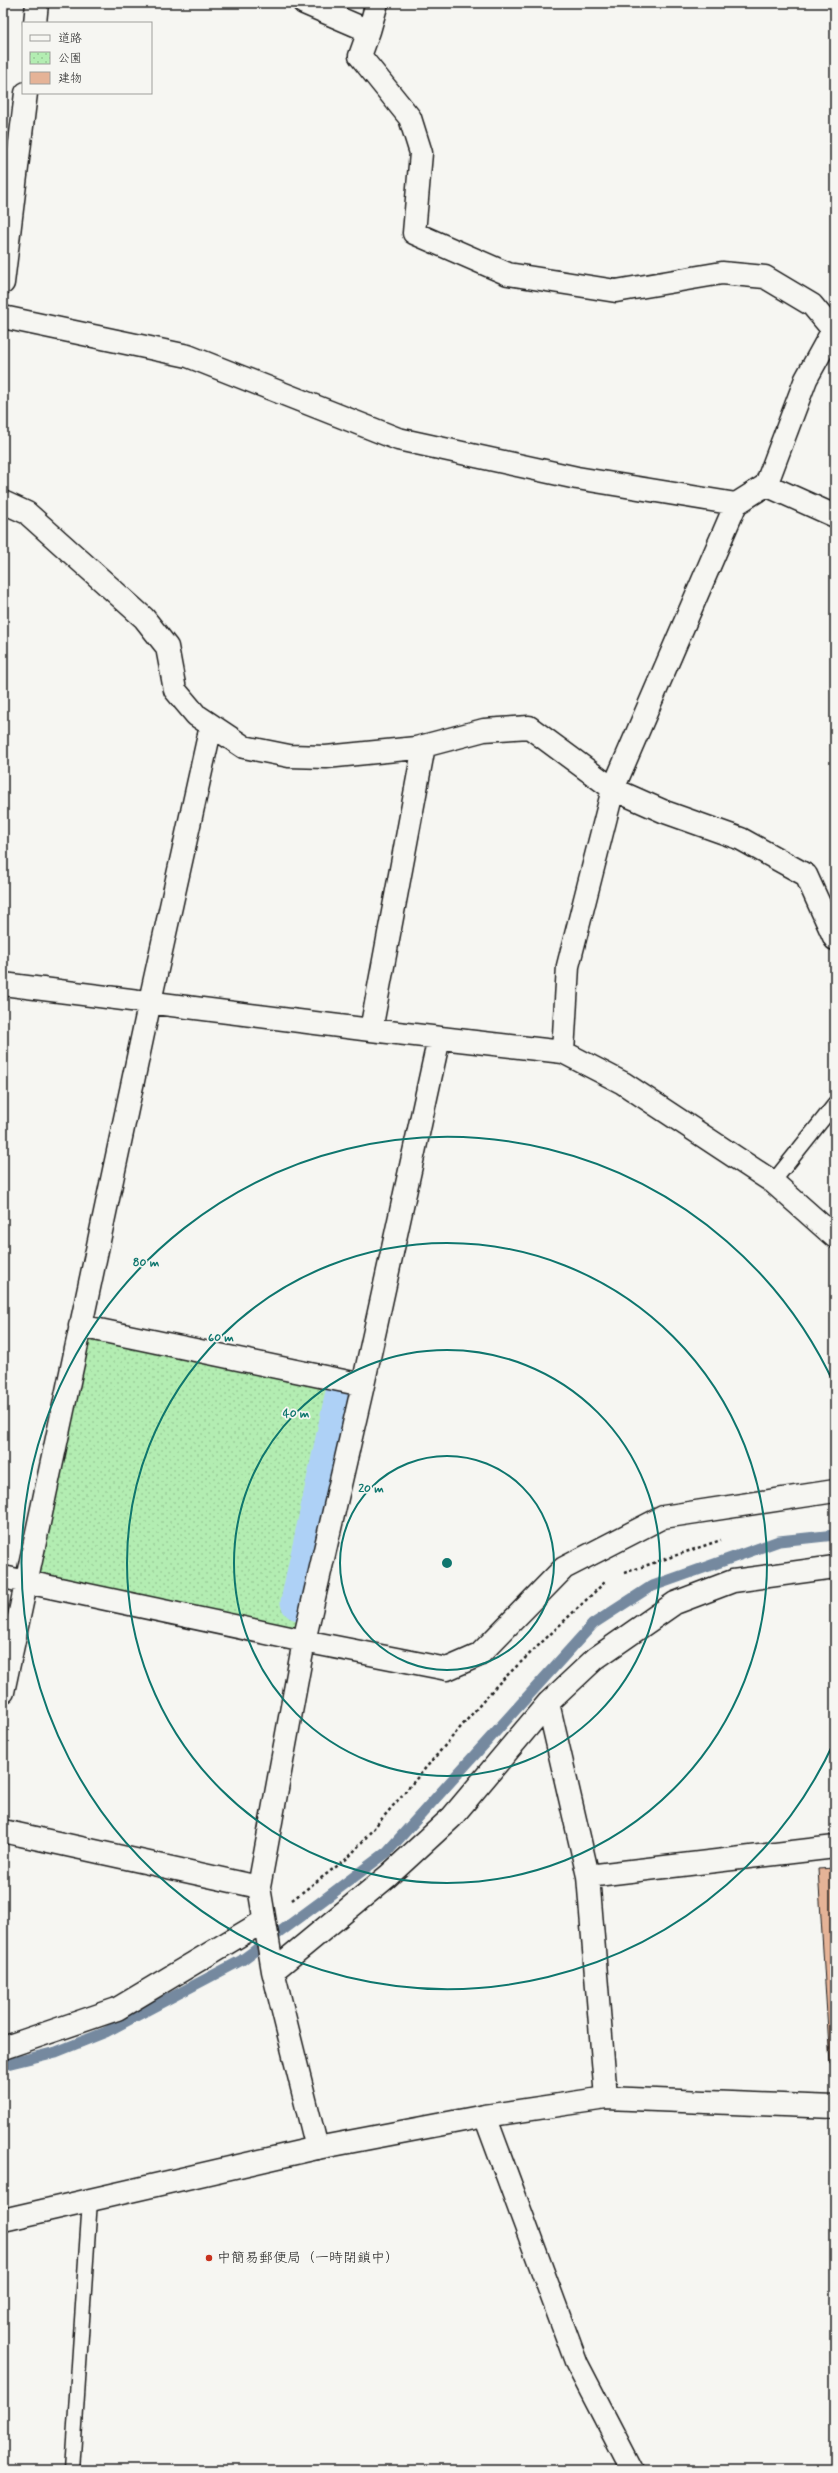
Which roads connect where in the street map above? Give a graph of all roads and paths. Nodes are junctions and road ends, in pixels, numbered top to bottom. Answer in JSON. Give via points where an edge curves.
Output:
{"nodes":[{"id":1,"x":37,"y":3,"type":"edge"},
{"id":2,"x":304,"y":3,"type":"edge"},
{"id":3,"x":377,"y":3,"type":"edge"},
{"id":4,"x":35,"y":22,"type":"edge"},
{"id":5,"x":369,"y":31,"type":"junction"},
{"id":6,"x":26,"y":94,"type":"edge"},
{"id":7,"x":3,"y":283,"type":"edge"},
{"id":8,"x":3,"y":317,"type":"edge"},
{"id":9,"x":766,"y":485,"type":"junction"},
{"id":10,"x":3,"y":502,"type":"edge"},
{"id":11,"x":736,"y":504,"type":"junction"},
{"id":12,"x":835,"y":516,"type":"edge"},
{"id":13,"x":211,"y":726,"type":"junction"},
{"id":14,"x":424,"y":746,"type":"junction"},
{"id":15,"x":613,"y":788,"type":"junction"},
{"id":16,"x":835,"y":939,"type":"edge"},
{"id":17,"x":3,"y":984,"type":"edge"},
{"id":18,"x":150,"y":1001,"type":"junction"},
{"id":19,"x":371,"y":1030,"type":"junction"},
{"id":20,"x":439,"y":1038,"type":"junction"},
{"id":21,"x":563,"y":1052,"type":"junction"},
{"id":22,"x":835,"y":1104,"type":"edge"},
{"id":23,"x":773,"y":1182,"type":"junction"},
{"id":24,"x":835,"y":1237,"type":"edge"},
{"id":25,"x":80,"y":1326,"type":"junction"},
{"id":26,"x":364,"y":1385,"type":"junction"},
{"id":27,"x":835,"y":1491,"type":"edge"},
{"id":28,"x":835,"y":1567,"type":"edge"},
{"id":29,"x":3,"y":1577,"type":"edge"},
{"id":30,"x":26,"y":1582,"type":"junction"},
{"id":31,"x":304,"y":1641,"type":"junction"},
{"id":32,"x":3,"y":1692,"type":"edge"},
{"id":33,"x":548,"y":1703,"type":"junction"},
{"id":34,"x":3,"y":1831,"type":"edge"},
{"id":35,"x":835,"y":1847,"type":"edge"},
{"id":36,"x":588,"y":1876,"type":"junction"},
{"id":37,"x":259,"y":1887,"type":"junction"},
{"id":38,"x":264,"y":1921,"type":"junction"},
{"id":39,"x":273,"y":1971,"type":"junction"},
{"id":40,"x":3,"y":2048,"type":"edge"},
{"id":41,"x":606,"y":2098,"type":"junction"},
{"id":42,"x":835,"y":2107,"type":"edge"},
{"id":43,"x":485,"y":2116,"type":"junction"},
{"id":44,"x":318,"y":2148,"type":"junction"},
{"id":45,"x":90,"y":2200,"type":"junction"},
{"id":46,"x":3,"y":2220,"type":"edge"},
{"id":47,"x":72,"y":2470,"type":"edge"},
{"id":48,"x":632,"y":2470,"type":"edge"}],
"edges":[{"from":1,"to":4,"type":"street"},
{"from":2,"to":5,"type":"street"},
{"from":3,"to":5,"type":"street"},
{"from":5,"to":9,"type":"street","via":[[360,56],[410,118],[421,153],[414,233],[508,274],[616,291],[722,273],[765,277],[812,305],[833,330],[806,379]]},
{"from":6,"to":7,"type":"street"},
{"from":8,"to":11,"type":"street","via":[[188,356],[398,438],[577,478]]},
{"from":9,"to":11,"type":"street"},
{"from":9,"to":12,"type":"street"},
{"from":10,"to":13,"type":"street","via":[[27,513],[144,618],[167,647],[175,690],[196,715]]},
{"from":11,"to":15,"type":"street"},
{"from":13,"to":14,"type":"street","via":[[244,747],[288,756],[326,758]]},
{"from":13,"to":18,"type":"street"},
{"from":14,"to":15,"type":"street","via":[[484,730],[529,727]]},
{"from":14,"to":19,"type":"street"},
{"from":15,"to":16,"type":"street","via":[[665,812],[741,839],[806,875]]},
{"from":15,"to":21,"type":"street","via":[[568,966]]},
{"from":17,"to":18,"type":"street"},
{"from":18,"to":19,"type":"street"},
{"from":18,"to":25,"type":"street"},
{"from":19,"to":20,"type":"street"},
{"from":20,"to":21,"type":"street"},
{"from":20,"to":26,"type":"street"},
{"from":21,"to":23,"type":"street","via":[[623,1083]]},
{"from":22,"to":23,"type":"lane"},
{"from":23,"to":24,"type":"street"},
{"from":25,"to":26,"type":"street"},
{"from":25,"to":30,"type":"street"},
{"from":26,"to":31,"type":"street"},
{"from":27,"to":31,"type":"street","via":[[663,1517],[564,1568],[479,1656],[447,1669]]},
{"from":28,"to":33,"type":"street","via":[[733,1581],[675,1602],[596,1658]]},
{"from":29,"to":30,"type":"street"},
{"from":30,"to":31,"type":"street"},
{"from":30,"to":32,"type":"street"},
{"from":31,"to":37,"type":"street"},
{"from":33,"to":36,"type":"street"},
{"from":33,"to":39,"type":"street","via":[[452,1817],[388,1876]]},
{"from":34,"to":37,"type":"street"},
{"from":35,"to":36,"type":"street"},
{"from":36,"to":41,"type":"street"},
{"from":37,"to":38,"type":"street"},
{"from":38,"to":39,"type":"street"},
{"from":38,"to":40,"type":"street","via":[[117,2009]]},
{"from":39,"to":44,"type":"street"},
{"from":41,"to":42,"type":"street"},
{"from":41,"to":43,"type":"street"},
{"from":43,"to":44,"type":"street"},
{"from":43,"to":48,"type":"street","via":[[577,2364]]},
{"from":44,"to":45,"type":"street"},
{"from":45,"to":46,"type":"street"},
{"from":45,"to":47,"type":"lane"}]}
